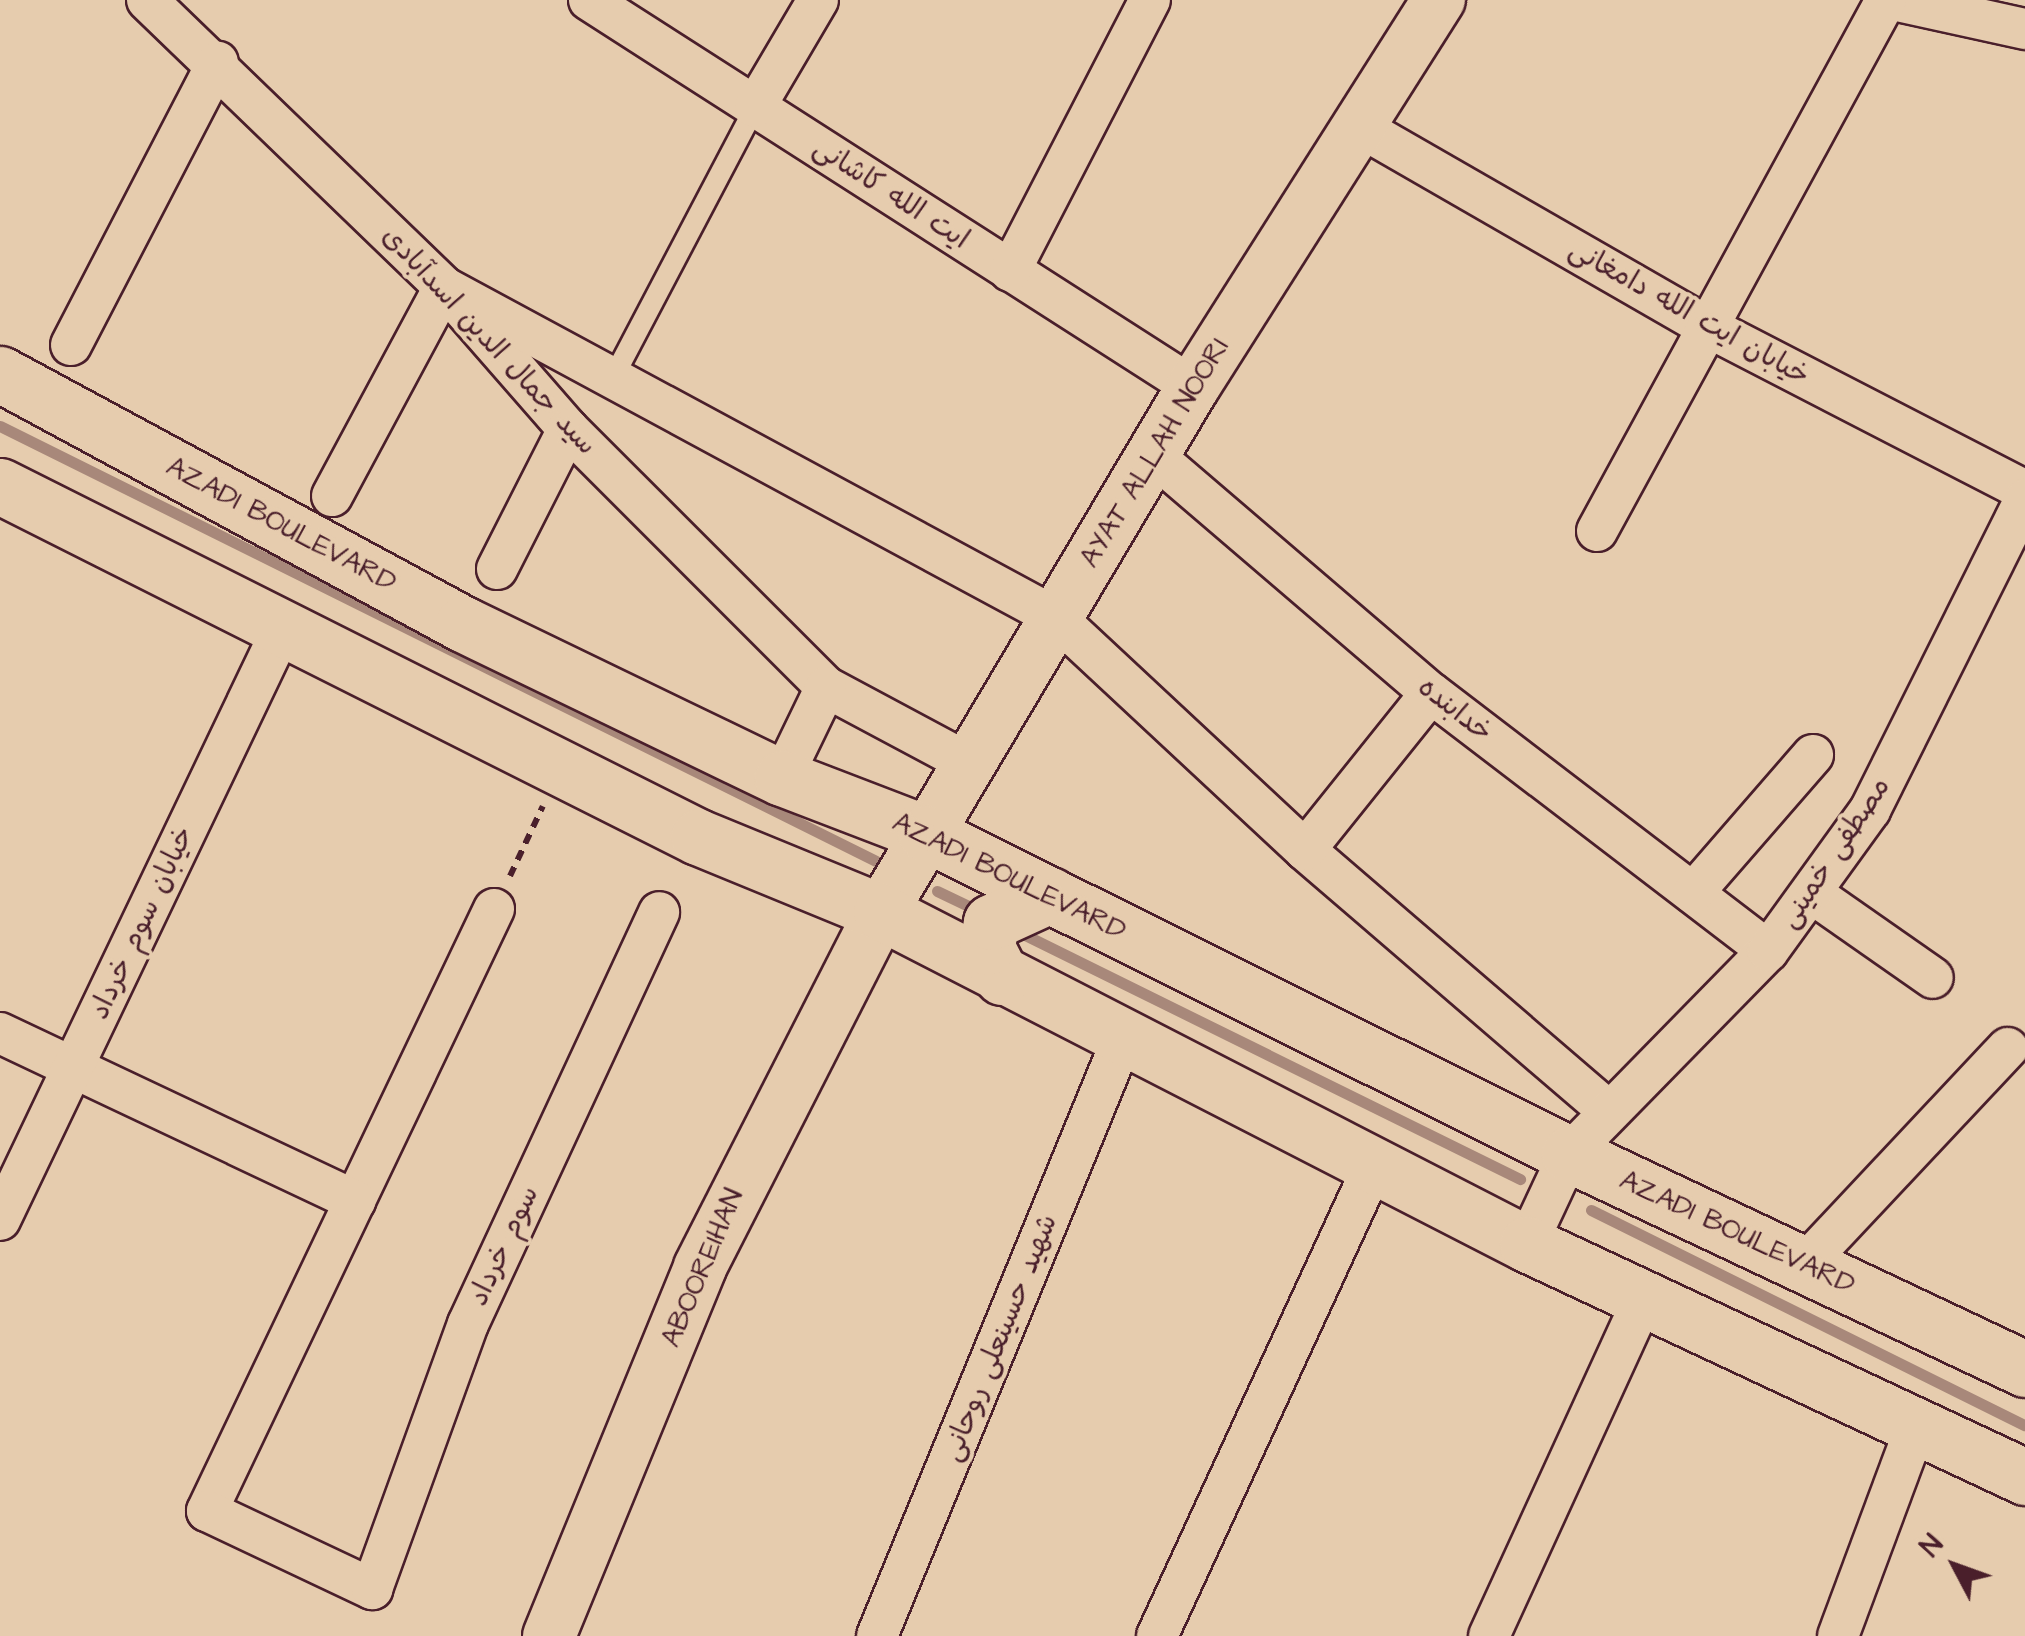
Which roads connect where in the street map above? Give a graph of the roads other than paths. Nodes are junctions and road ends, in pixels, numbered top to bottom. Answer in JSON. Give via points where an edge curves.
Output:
{"nodes":[{"id":1,"x":147,"y":0,"type":"edge"},
{"id":2,"x":589,"y":0,"type":"edge"},
{"id":3,"x":818,"y":0,"type":"edge"},
{"id":4,"x":1150,"y":0,"type":"edge"},
{"id":5,"x":1438,"y":0,"type":"edge"},
{"id":6,"x":1890,"y":0,"type":"edge"},
{"id":7,"x":2025,"y":29,"type":"edge"},
{"id":8,"x":218,"y":62,"type":"junction"},
{"id":9,"x":754,"y":107,"type":"junction"},
{"id":10,"x":1358,"y":126,"type":"junction"},
{"id":11,"x":1010,"y":270,"type":"junction"},
{"id":12,"x":444,"y":286,"type":"junction"},
{"id":13,"x":1704,"y":325,"type":"junction"},
{"id":14,"x":71,"y":345,"type":"dead end"},
{"id":15,"x":0,"y":374,"type":"edge"},
{"id":16,"x":614,"y":376,"type":"junction"},
{"id":17,"x":1193,"y":387,"type":"junction"},
{"id":18,"x":568,"y":429,"type":"junction"},
{"id":19,"x":1153,"y":456,"type":"junction"},
{"id":20,"x":0,"y":486,"type":"edge"},
{"id":21,"x":2025,"y":490,"type":"edge"},
{"id":22,"x":332,"y":496,"type":"dead end"},
{"id":23,"x":2025,"y":499,"type":"edge"},
{"id":24,"x":1597,"y":530,"type":"dead end"},
{"id":25,"x":498,"y":569,"type":"dead end"},
{"id":26,"x":1056,"y":617,"type":"junction"},
{"id":27,"x":284,"y":625,"type":"junction"},
{"id":28,"x":826,"y":687,"type":"junction"},
{"id":29,"x":1431,"y":694,"type":"junction"},
{"id":30,"x":1813,"y":755,"type":"dead end"},
{"id":31,"x":970,"y":764,"type":"junction"},
{"id":32,"x":782,"y":778,"type":"junction"},
{"id":33,"x":925,"y":833,"type":"junction"},
{"id":34,"x":1305,"y":850,"type":"junction"},
{"id":35,"x":1693,"y":893,"type":"junction"},
{"id":36,"x":1813,"y":894,"type":"junction"},
{"id":37,"x":1050,"y":895,"type":"junction"},
{"id":38,"x":494,"y":909,"type":"road end"},
{"id":39,"x":659,"y":912,"type":"dead end"},
{"id":40,"x":881,"y":912,"type":"junction"},
{"id":41,"x":1768,"y":951,"type":"junction"},
{"id":42,"x":1002,"y":976,"type":"junction"},
{"id":43,"x":1933,"y":978,"type":"dead end"},
{"id":44,"x":0,"y":1033,"type":"edge"},
{"id":45,"x":1122,"y":1040,"type":"junction"},
{"id":46,"x":2008,"y":1048,"type":"dead end"},
{"id":47,"x":73,"y":1068,"type":"junction"},
{"id":48,"x":1607,"y":1110,"type":"junction"},
{"id":49,"x":1569,"y":1154,"type":"junction"},
{"id":50,"x":1374,"y":1165,"type":"junction"},
{"id":51,"x":355,"y":1201,"type":"junction"},
{"id":52,"x":0,"y":1220,"type":"edge"},
{"id":53,"x":1527,"y":1244,"type":"junction"},
{"id":54,"x":1803,"y":1266,"type":"junction"},
{"id":55,"x":1644,"y":1298,"type":"junction"},
{"id":56,"x":2025,"y":1370,"type":"edge"},
{"id":57,"x":1916,"y":1426,"type":"junction"},
{"id":58,"x":2025,"y":1476,"type":"edge"},
{"id":59,"x":549,"y":1636,"type":"edge"},
{"id":60,"x":877,"y":1636,"type":"edge"},
{"id":61,"x":1156,"y":1636,"type":"edge"},
{"id":62,"x":1489,"y":1636,"type":"edge"},
{"id":63,"x":1838,"y":1636,"type":"edge"}],
"edges":[{"from":1,"to":8,"type":"street","name":"سید جمال الدین اسدآبادی"},
{"from":2,"to":9,"type":"street","name":"ایت الله کاشانی"},
{"from":3,"to":9,"type":"street"},
{"from":4,"to":11,"type":"street"},
{"from":5,"to":10,"type":"street","name":"AYAT ALLAH NOORI"},
{"from":6,"to":7,"type":"street"},
{"from":6,"to":13,"type":"street"},
{"from":8,"to":12,"type":"street","name":"سید جمال الدین اسدآبادی"},
{"from":8,"to":14,"type":"street"},
{"from":9,"to":11,"type":"street","name":"ایت الله کاشانی"},
{"from":9,"to":16,"type":"lane"},
{"from":10,"to":13,"type":"street","name":"خیابان ایت الله دامغانی"},
{"from":10,"to":17,"type":"street","name":"AYAT ALLAH NOORI"},
{"from":11,"to":17,"type":"street","name":"ایت الله کاشانی"},
{"from":12,"to":16,"type":"street"},
{"from":12,"to":18,"type":"street","name":"سید جمال الدین اسدآبادی"},
{"from":12,"to":22,"type":"street"},
{"from":13,"to":21,"type":"street","name":"خیابان ایت الله دامغانی"},
{"from":13,"to":24,"type":"street"},
{"from":15,"to":32,"type":"main road","name":"AZADI BOULEVARD","via":[[463,624]]},
{"from":16,"to":26,"type":"street"},
{"from":17,"to":19,"type":"street","name":"AYAT ALLAH NOORI"},
{"from":18,"to":25,"type":"street"},
{"from":18,"to":28,"type":"street","name":"سید جمال الدین اسدآبادی"},
{"from":19,"to":26,"type":"street","name":"AYAT ALLAH NOORI"},
{"from":19,"to":29,"type":"street","name":"خدابنده"},
{"from":20,"to":27,"type":"main road"},
{"from":23,"to":36,"type":"street","name":"مصطفی خمینی","via":[[1870,810]]},
{"from":26,"to":31,"type":"street","name":"AYAT ALLAH NOORI"},
{"from":26,"to":34,"type":"street"},
{"from":27,"to":40,"type":"main road","via":[[698,837]]},
{"from":27,"to":47,"type":"street","name":"خیابان سوم خرداد"},
{"from":28,"to":31,"type":"street","name":"سید جمال الدین اسدآبادی"},
{"from":28,"to":32,"type":"street"},
{"from":29,"to":34,"type":"street"},
{"from":29,"to":35,"type":"street","name":"خدابنده"},
{"from":30,"to":35,"type":"street"},
{"from":31,"to":33,"type":"street","name":"AYAT ALLAH NOORI"},
{"from":32,"to":33,"type":"main road","name":"AZADI BOULEVARD"},
{"from":33,"to":37,"type":"main road","name":"AZADI BOULEVARD"},
{"from":33,"to":40,"type":"street","name":"AYAT ALLAH NOORI"},
{"from":34,"to":48,"type":"street"},
{"from":35,"to":41,"type":"street","name":"خدابنده"},
{"from":36,"to":41,"type":"street","name":"مصطفی خمینی"},
{"from":36,"to":43,"type":"street"},
{"from":37,"to":42,"type":"main road","via":[[990,922],[987,947]]},
{"from":37,"to":49,"type":"main road","name":"AZADI BOULEVARD"},
{"from":38,"to":51,"type":"street"},
{"from":39,"to":51,"type":"street","name":"سوم خرداد","via":[[468,1324],[372,1590],[207,1511]]},
{"from":40,"to":42,"type":"main road"},
{"from":40,"to":59,"type":"street","name":"ABOOREIHAN","via":[[700,1267]]},
{"from":41,"to":48,"type":"street","name":"مصطفی خمینی"},
{"from":42,"to":45,"type":"main road"},
{"from":44,"to":47,"type":"street"},
{"from":45,"to":50,"type":"main road"},
{"from":45,"to":60,"type":"street","name":"شهید حسینعلی روحانی"},
{"from":46,"to":54,"type":"street"},
{"from":47,"to":51,"type":"street"},
{"from":47,"to":52,"type":"street","name":"خیابان سوم خرداد"},
{"from":48,"to":49,"type":"street","name":"مصطفی خمینی"},
{"from":49,"to":53,"type":"street","name":"مصطفی خمینی"},
{"from":49,"to":54,"type":"main road","name":"AZADI BOULEVARD"},
{"from":50,"to":53,"type":"main road"},
{"from":50,"to":61,"type":"street"},
{"from":53,"to":55,"type":"main road"},
{"from":54,"to":56,"type":"main road","name":"AZADI BOULEVARD"},
{"from":55,"to":57,"type":"main road"},
{"from":55,"to":62,"type":"street"},
{"from":57,"to":58,"type":"main road"},
{"from":57,"to":63,"type":"street"}]}
